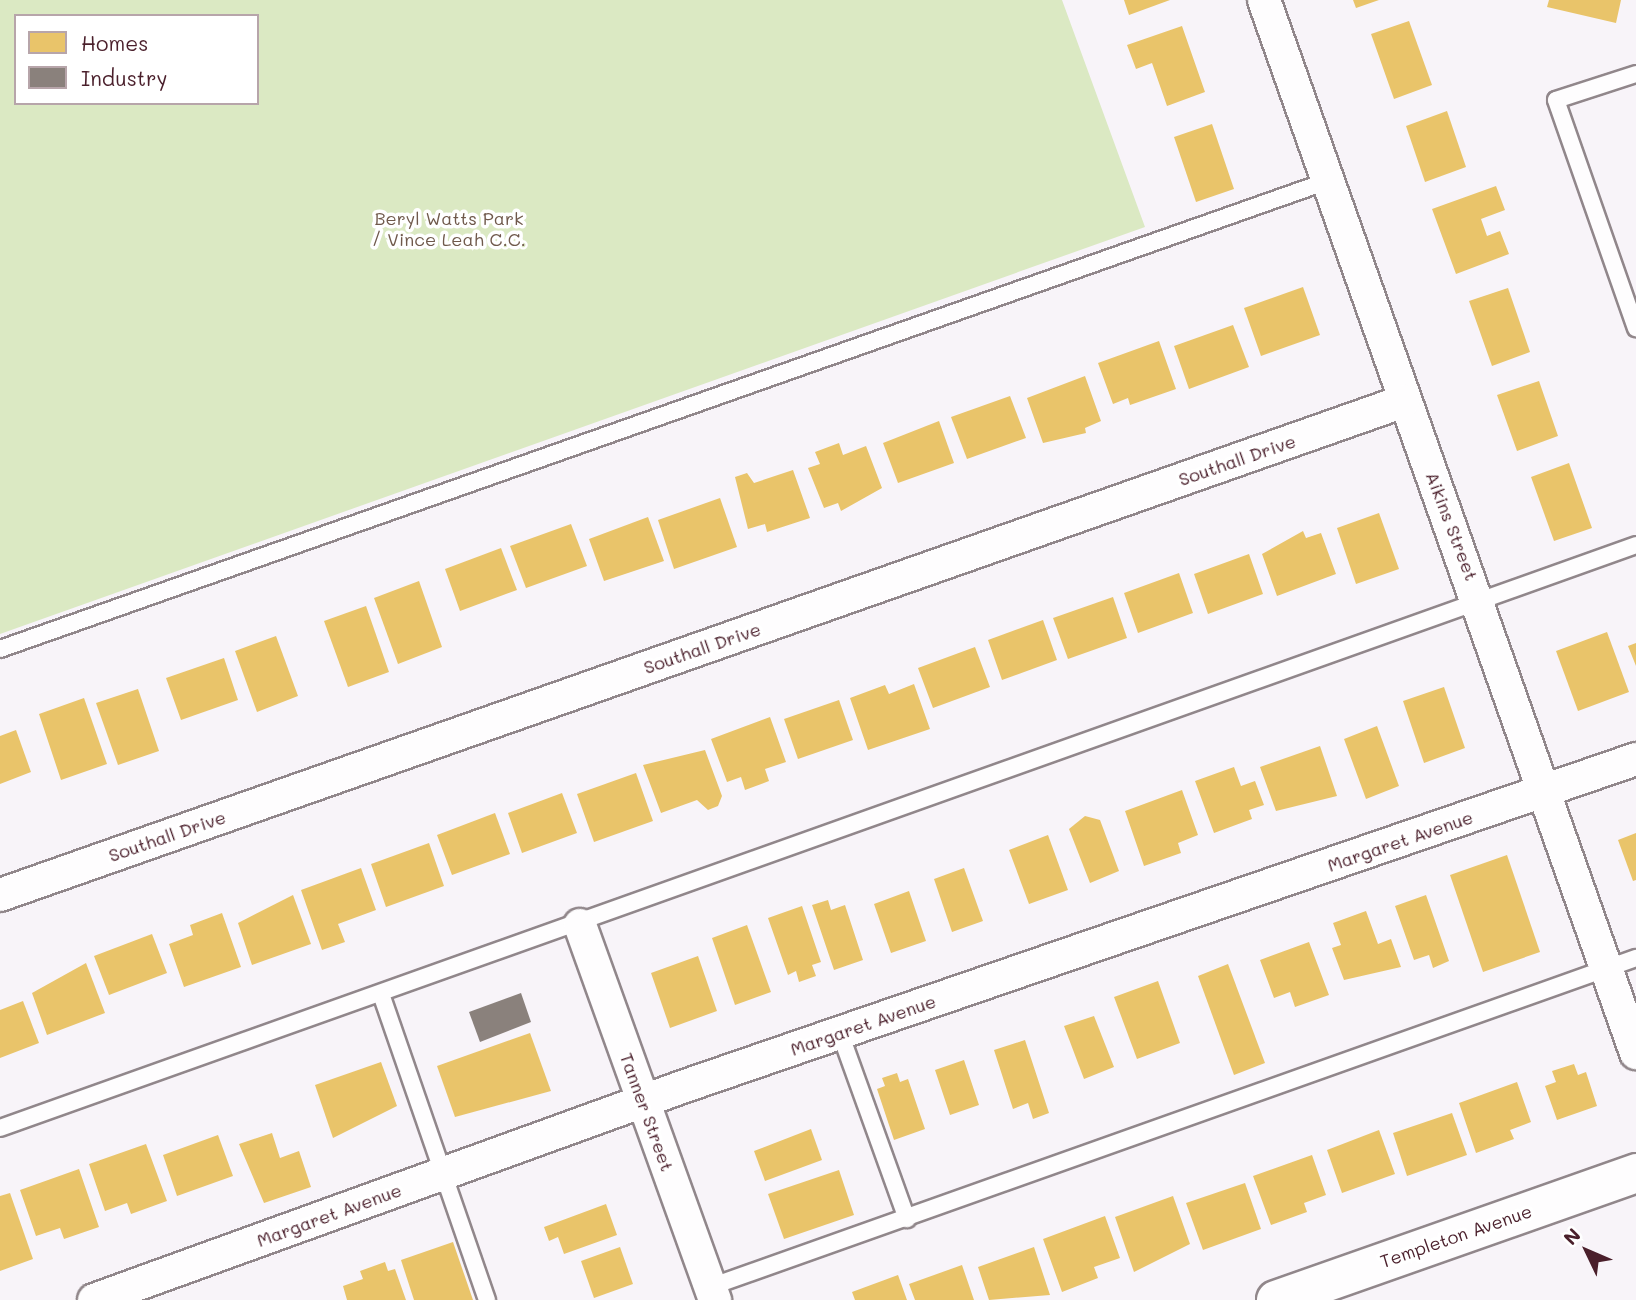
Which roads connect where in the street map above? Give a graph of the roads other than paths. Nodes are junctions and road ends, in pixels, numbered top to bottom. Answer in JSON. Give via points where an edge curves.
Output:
{"nodes":[{"id":1,"x":1264,"y":0,"type":"edge"},
{"id":2,"x":1636,"y":74,"type":"edge"},
{"id":3,"x":1330,"y":180,"type":"junction"},
{"id":4,"x":1636,"y":328,"type":"edge"},
{"id":5,"x":1404,"y":401,"type":"junction"},
{"id":6,"x":1636,"y":545,"type":"edge"},
{"id":7,"x":1480,"y":600,"type":"junction"},
{"id":8,"x":0,"y":649,"type":"edge"},
{"id":9,"x":1636,"y":759,"type":"edge"},
{"id":10,"x":1545,"y":791,"type":"junction"},
{"id":11,"x":0,"y":895,"type":"edge"},
{"id":12,"x":580,"y":925,"type":"junction"},
{"id":13,"x":1636,"y":958,"type":"edge"},
{"id":14,"x":1606,"y":968,"type":"junction"},
{"id":15,"x":382,"y":994,"type":"junction"},
{"id":16,"x":840,"y":1033,"type":"junction"},
{"id":17,"x":1636,"y":1053,"type":"edge"},
{"id":18,"x":643,"y":1102,"type":"junction"},
{"id":19,"x":0,"y":1128,"type":"edge"},
{"id":20,"x":1636,"y":1173,"type":"edge"},
{"id":21,"x":442,"y":1174,"type":"junction"},
{"id":22,"x":907,"y":1219,"type":"junction"},
{"id":23,"x":713,"y":1293,"type":"edge"},
{"id":24,"x":94,"y":1300,"type":"edge"},
{"id":25,"x":487,"y":1300,"type":"edge"},
{"id":26,"x":1276,"y":1300,"type":"edge"}],
"edges":[{"from":1,"to":3,"type":"street","name":"Aikins Street"},
{"from":2,"to":4,"type":"lane","via":[[1556,100]]},
{"from":3,"to":5,"type":"street","name":"Aikins Street"},
{"from":3,"to":8,"type":"lane"},
{"from":5,"to":7,"type":"street","name":"Aikins Street"},
{"from":5,"to":11,"type":"street","name":"Southall Drive"},
{"from":6,"to":7,"type":"lane"},
{"from":7,"to":10,"type":"street","name":"Aikins Street"},
{"from":7,"to":12,"type":"lane"},
{"from":9,"to":10,"type":"street","name":"Margaret Avenue"},
{"from":10,"to":14,"type":"street","name":"Aikins Street"},
{"from":10,"to":16,"type":"street","name":"Margaret Avenue"},
{"from":12,"to":15,"type":"lane"},
{"from":12,"to":18,"type":"street","name":"Tanner Street"},
{"from":13,"to":14,"type":"lane"},
{"from":14,"to":17,"type":"street","name":"Aikins Street"},
{"from":14,"to":22,"type":"lane"},
{"from":15,"to":19,"type":"lane"},
{"from":15,"to":21,"type":"lane"},
{"from":16,"to":18,"type":"street","name":"Margaret Avenue"},
{"from":16,"to":22,"type":"lane"},
{"from":18,"to":21,"type":"street","name":"Margaret Avenue"},
{"from":18,"to":23,"type":"street","name":"Tanner Street"},
{"from":20,"to":26,"type":"street","name":"Templeton Avenue"},
{"from":21,"to":24,"type":"street","name":"Margaret Avenue"},
{"from":21,"to":25,"type":"lane"},
{"from":22,"to":23,"type":"lane"}]}
